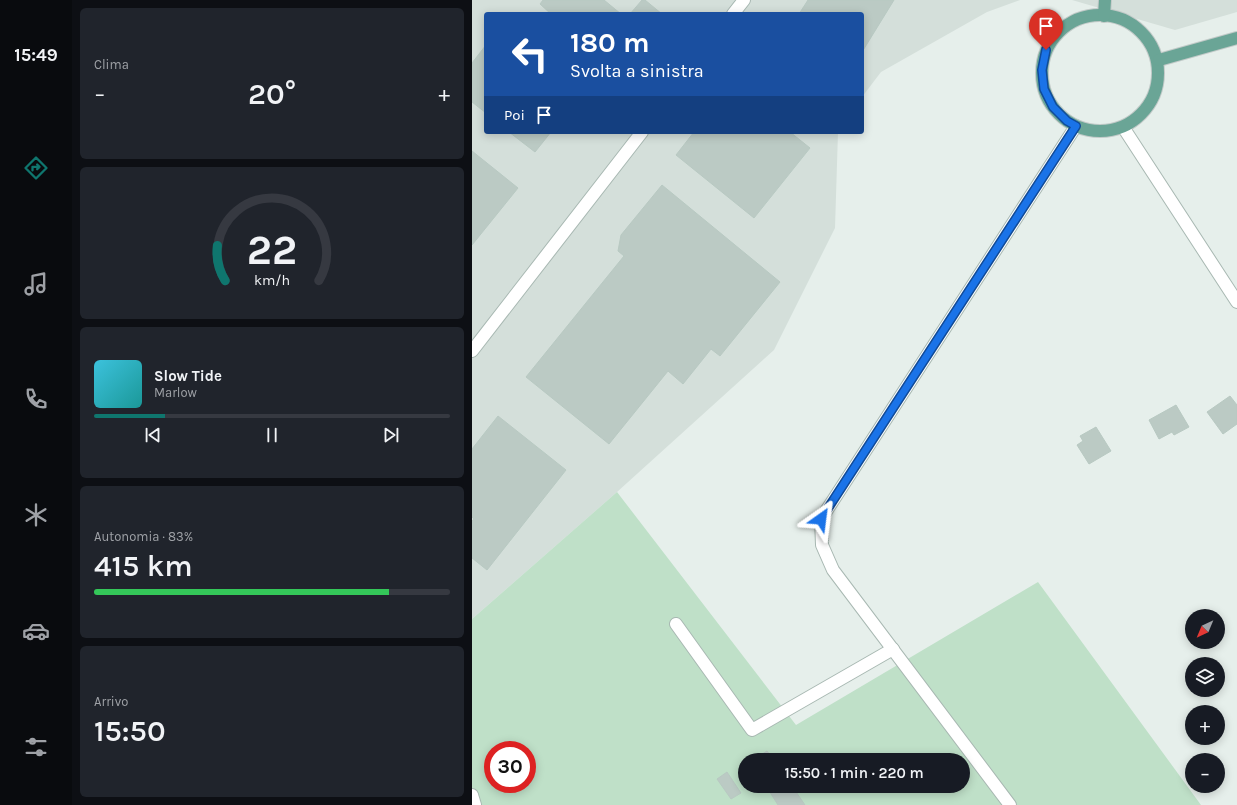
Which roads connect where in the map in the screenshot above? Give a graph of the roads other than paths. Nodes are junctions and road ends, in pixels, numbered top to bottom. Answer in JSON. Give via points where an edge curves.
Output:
{"nodes":[{"id":1,"x":744,"y":0,"type":"edge"},
{"id":2,"x":1105,"y":0,"type":"edge"},
{"id":3,"x":735,"y":12,"type":"edge"},
{"id":4,"x":1104,"y":16,"type":"junction"},
{"id":5,"x":1237,"y":38,"type":"edge"},
{"id":6,"x":1159,"y":60,"type":"junction"},
{"id":7,"x":1076,"y":126,"type":"junction"},
{"id":8,"x":1123,"y":127,"type":"junction"},
{"id":9,"x":640,"y":134,"type":"edge"},
{"id":10,"x":1237,"y":302,"type":"edge"},
{"id":11,"x":472,"y":350,"type":"edge"},
{"id":12,"x":676,"y":624,"type":"dead end"},
{"id":13,"x":893,"y":650,"type":"junction"},
{"id":14,"x":472,"y":795,"type":"edge"},
{"id":15,"x":475,"y":805,"type":"edge"},
{"id":16,"x":1010,"y":805,"type":"edge"}],
"edges":[{"from":1,"to":3,"type":"street"},
{"from":2,"to":4,"type":"main road"},
{"from":4,"to":6,"type":"main road","via":[[1112,16],[1130,23],[1144,35]]},
{"from":4,"to":7,"type":"main road","via":[[1092,15],[1073,21],[1057,33],[1046,50],[1042,70],[1044,89],[1053,107]]},
{"from":5,"to":6,"type":"main road"},
{"from":6,"to":8,"type":"main road","via":[[1157,87],[1150,104],[1138,118]]},
{"from":7,"to":8,"type":"main road","via":[[1085,130],[1105,132]]},
{"from":7,"to":13,"type":"street","via":[[821,519],[822,544],[833,570]]},
{"from":8,"to":10,"type":"street"},
{"from":9,"to":11,"type":"street"},
{"from":12,"to":13,"type":"street","via":[[752,730]]},
{"from":13,"to":16,"type":"street"},
{"from":14,"to":15,"type":"street"}]}
